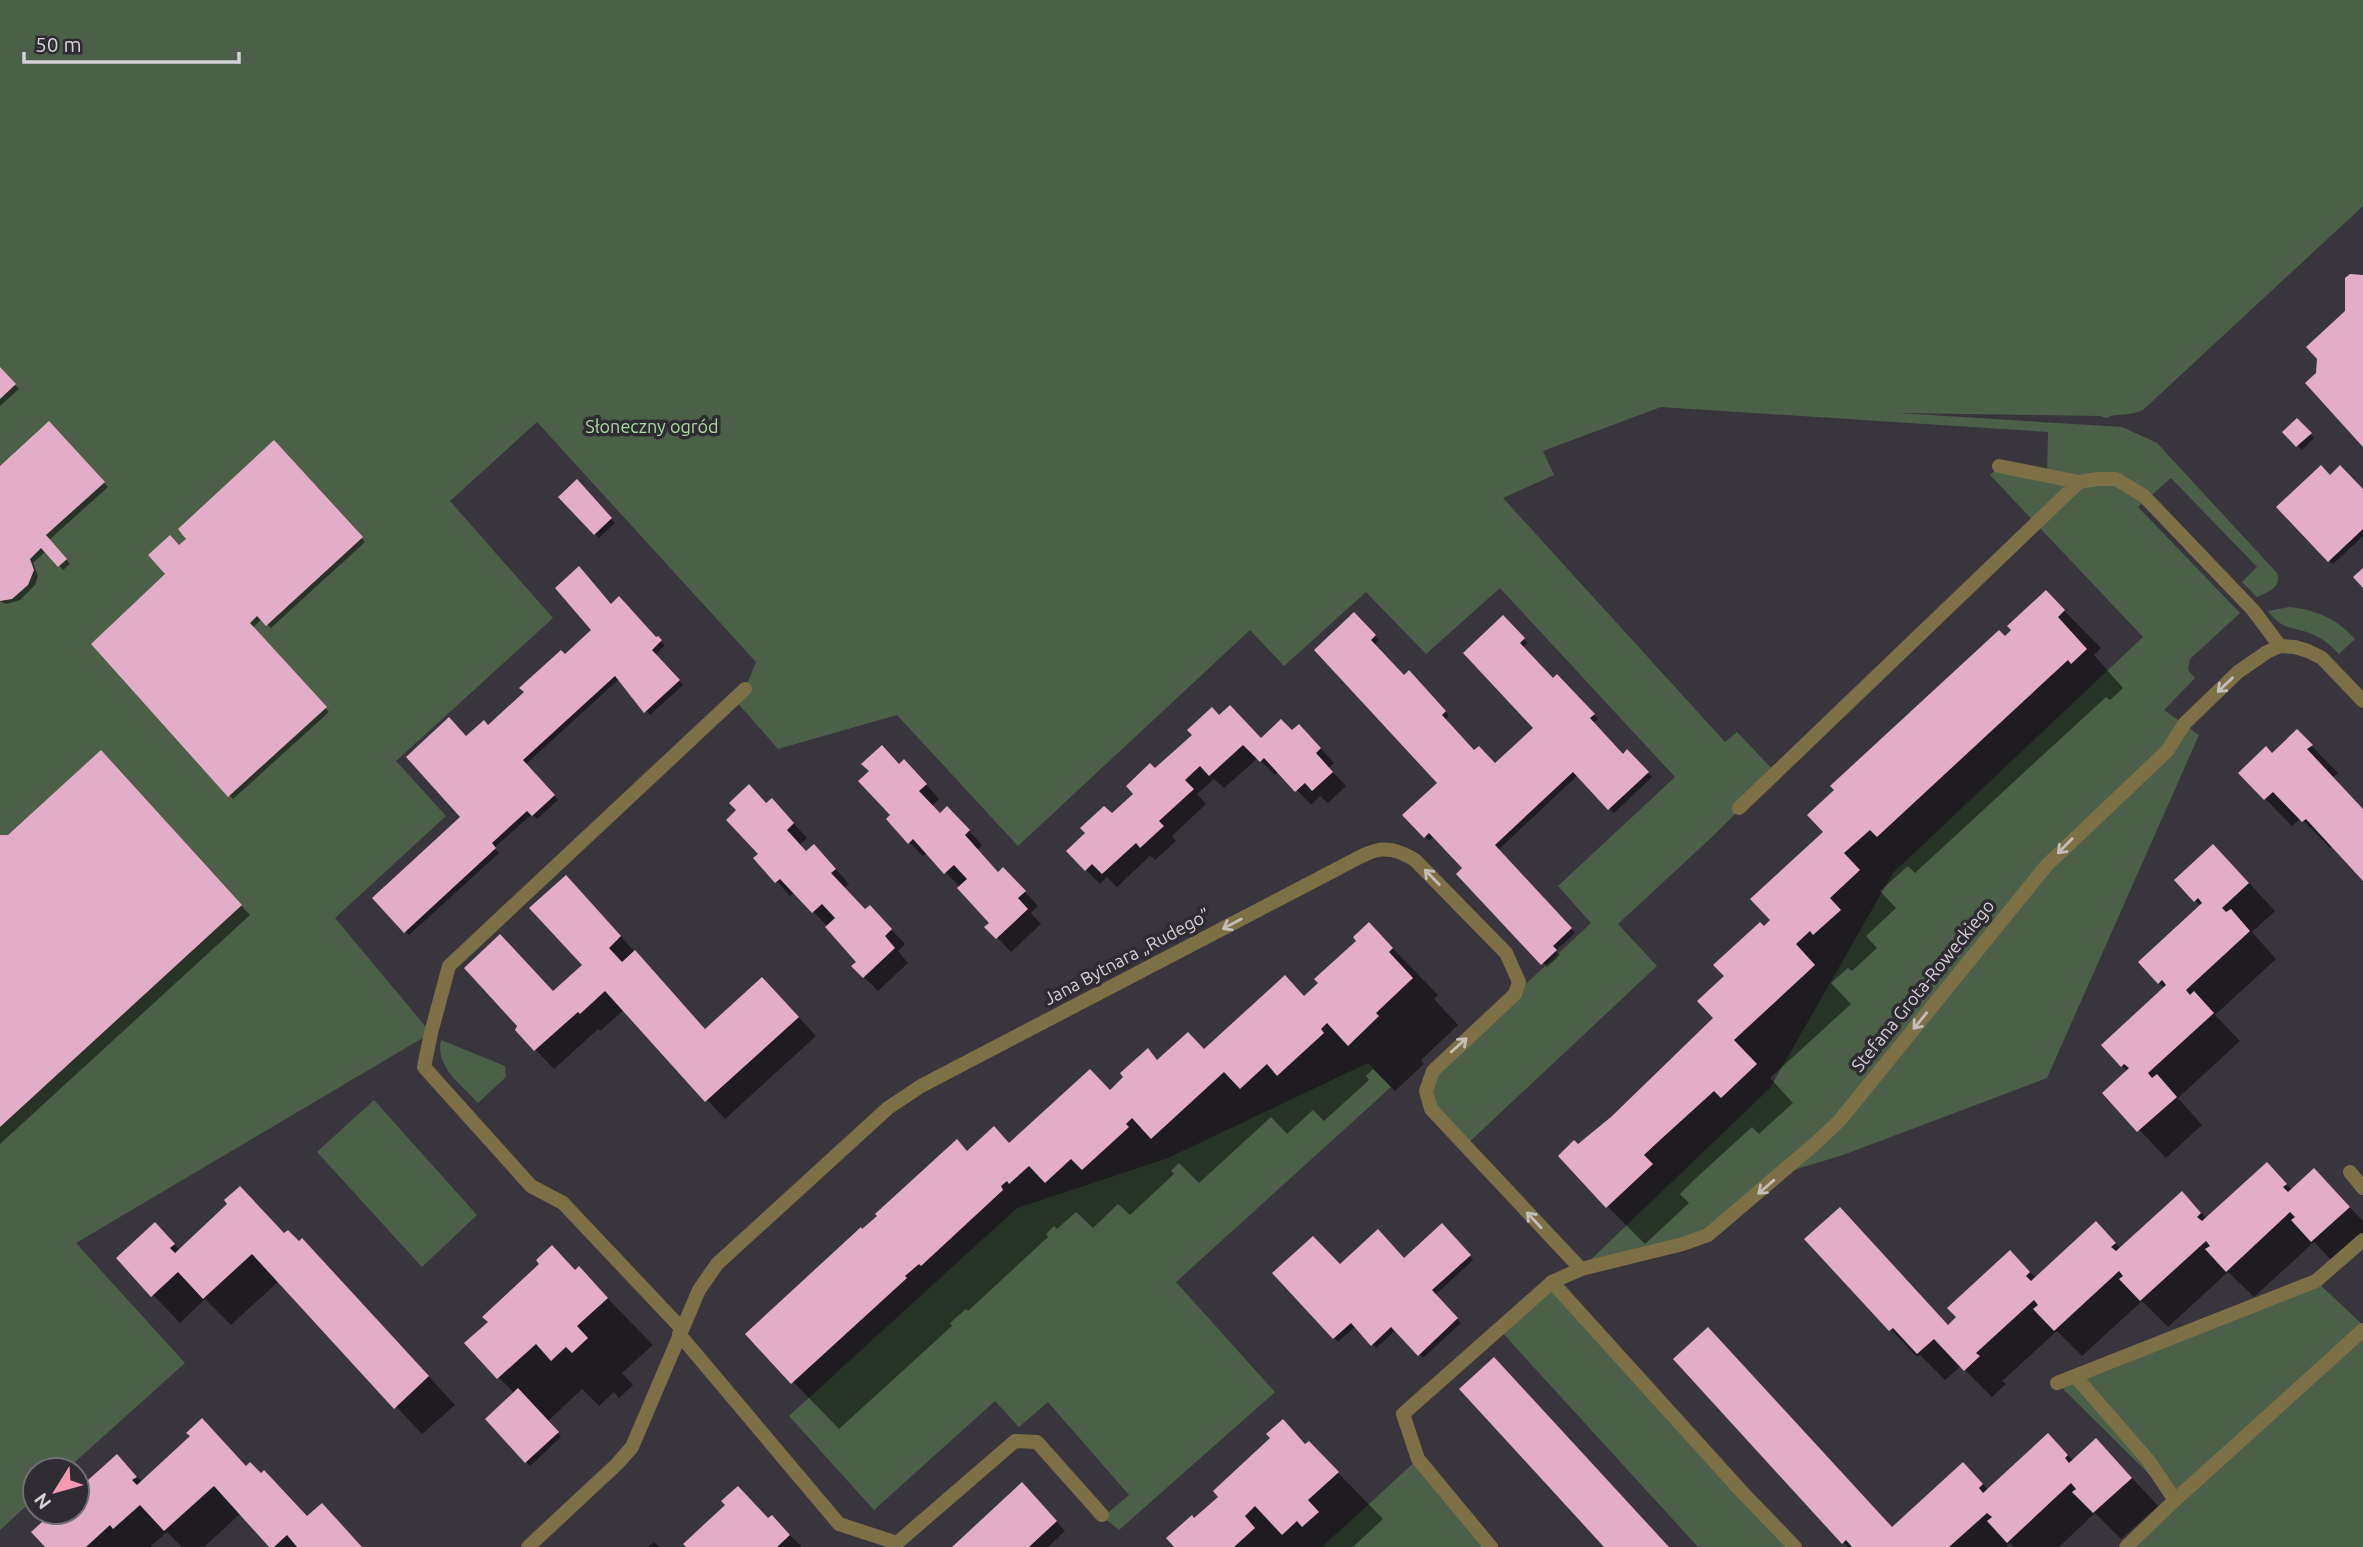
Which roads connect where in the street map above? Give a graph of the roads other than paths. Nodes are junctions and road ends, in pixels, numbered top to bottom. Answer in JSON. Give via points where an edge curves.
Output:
{"nodes":[{"id":1,"x":1999,"y":466,"type":"dead end"},
{"id":2,"x":2079,"y":482,"type":"junction"},
{"id":3,"x":2280,"y":646,"type":"junction"},
{"id":4,"x":745,"y":689,"type":"dead end"},
{"id":5,"x":2363,"y":701,"type":"edge"},
{"id":6,"x":1739,"y":808,"type":"dead end"},
{"id":7,"x":2350,"y":1172,"type":"dead end"},
{"id":8,"x":2363,"y":1188,"type":"edge"},
{"id":9,"x":2363,"y":1240,"type":"edge"},
{"id":10,"x":1581,"y":1269,"type":"junction"},
{"id":11,"x":1552,"y":1282,"type":"junction"},
{"id":12,"x":2363,"y":1330,"type":"edge"},
{"id":13,"x":680,"y":1331,"type":"junction"},
{"id":14,"x":2075,"y":1376,"type":"junction"},
{"id":15,"x":2057,"y":1383,"type":"dead end"},
{"id":16,"x":2175,"y":1500,"type":"junction"},
{"id":17,"x":1102,"y":1515,"type":"dead end"},
{"id":18,"x":528,"y":1547,"type":"edge"},
{"id":19,"x":1491,"y":1547,"type":"edge"},
{"id":20,"x":1795,"y":1547,"type":"edge"},
{"id":21,"x":2126,"y":1547,"type":"edge"}],
"edges":[{"from":1,"to":2,"type":"street"},
{"from":2,"to":3,"type":"street","via":[[2116,479],[2144,496],[2253,610]]},
{"from":2,"to":6,"type":"street"},
{"from":3,"to":5,"type":"street","via":[[2308,650],[2322,658]]},
{"from":3,"to":10,"type":"street","name":"Stefana Grota-Roweckiego","one_way":true,"via":[[2238,672],[2185,723],[2167,751],[2047,864],[1840,1120],[1817,1142],[1708,1235]]},
{"from":4,"to":13,"type":"street","via":[[449,966],[424,1067],[531,1186],[563,1203]]},
{"from":7,"to":8,"type":"street"},
{"from":9,"to":14,"type":"street","via":[[2316,1281]]},
{"from":10,"to":11,"type":"street","name":"Stefana Grota-Roweckiego"},
{"from":10,"to":13,"type":"street","name":"Jana Bytnara „Rudego”","one_way":true,"via":[[1431,1110],[1426,1091],[1433,1071],[1515,994],[1519,982],[1506,953],[1415,860],[1399,850],[1384,848],[914,1090],[717,1264]]},
{"from":11,"to":19,"type":"street","name":"Stefana Grota-Roweckiego","via":[[1403,1414],[1418,1459]]},
{"from":11,"to":20,"type":"street"},
{"from":12,"to":16,"type":"street"},
{"from":13,"to":17,"type":"street","via":[[839,1524],[897,1543],[1015,1441],[1037,1442]]},
{"from":13,"to":18,"type":"street","name":"Jana Bytnara „Rudego”","via":[[632,1447]]},
{"from":14,"to":15,"type":"street"},
{"from":14,"to":16,"type":"street","via":[[2148,1460]]},
{"from":16,"to":21,"type":"street"}]}
